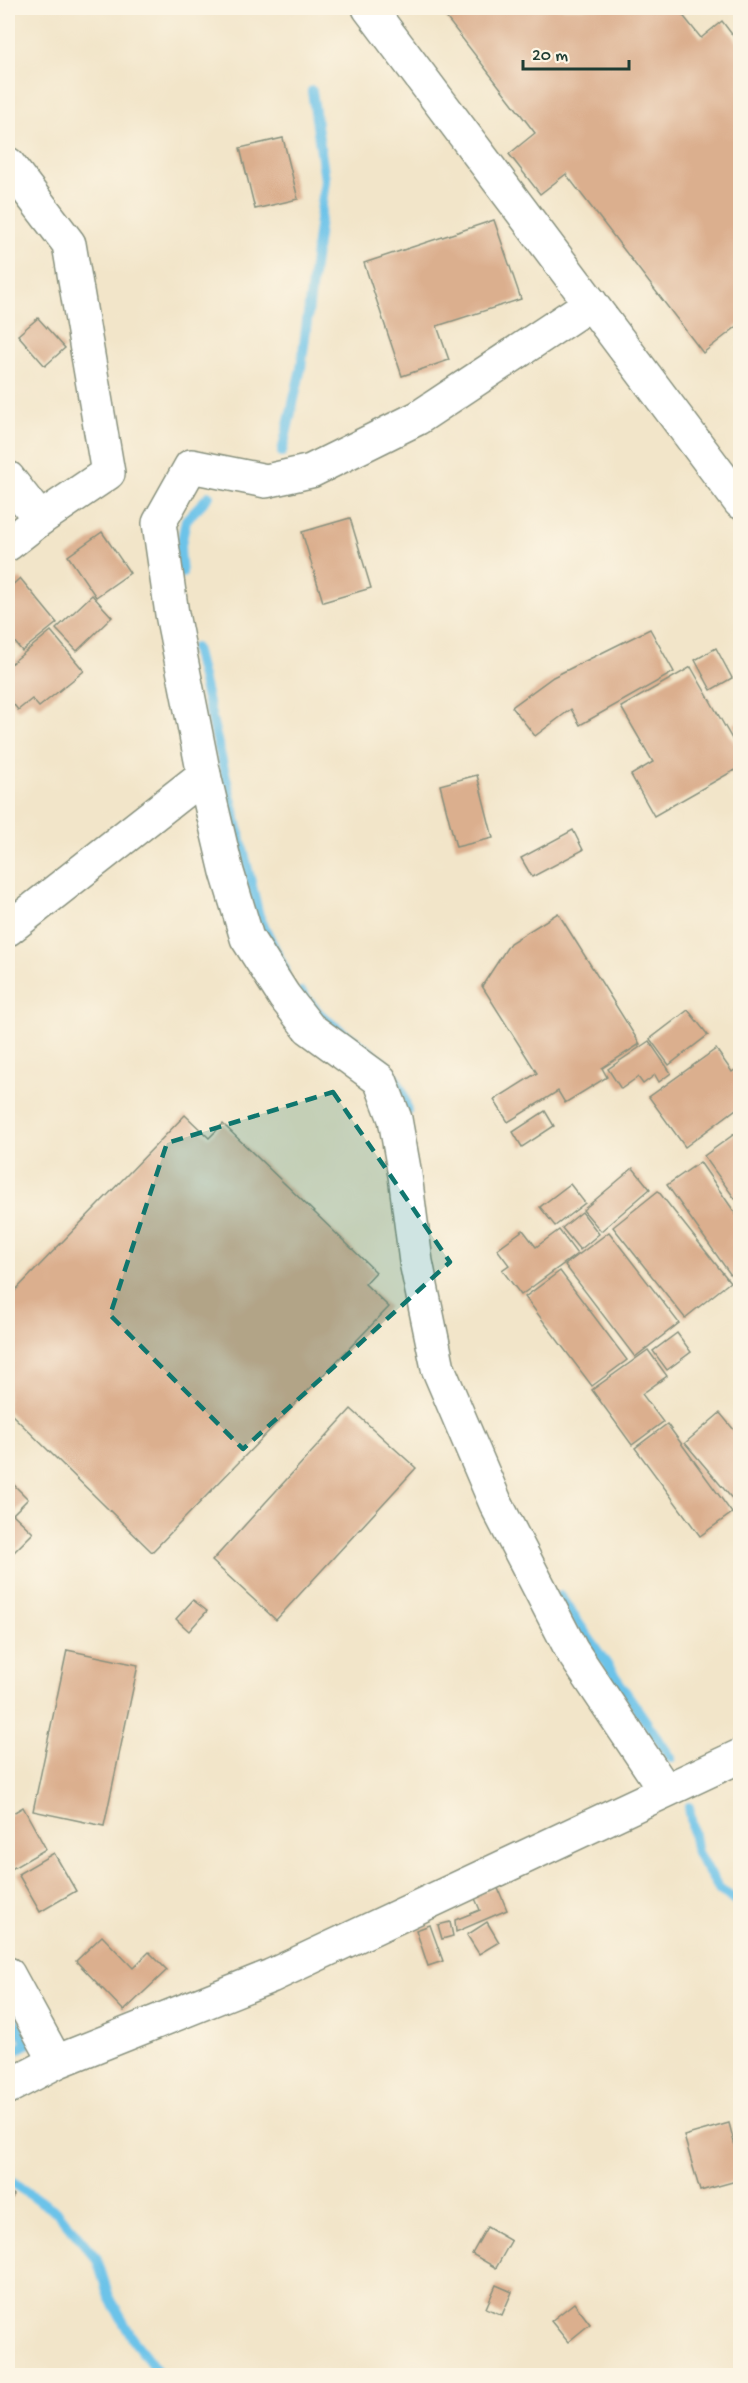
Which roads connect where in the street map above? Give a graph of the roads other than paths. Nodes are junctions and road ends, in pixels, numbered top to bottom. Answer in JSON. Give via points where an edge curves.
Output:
{"nodes":[{"id":1,"x":381,"y":12,"type":"edge"},
{"id":2,"x":8,"y":164,"type":"edge"},
{"id":3,"x":591,"y":303,"type":"junction"},
{"id":4,"x":8,"y":478,"type":"edge"},
{"id":5,"x":741,"y":502,"type":"edge"},
{"id":6,"x":39,"y":519,"type":"junction"},
{"id":7,"x":8,"y":544,"type":"edge"},
{"id":8,"x":204,"y":775,"type":"junction"},
{"id":9,"x":8,"y":929,"type":"edge"},
{"id":10,"x":741,"y":1756,"type":"edge"},
{"id":11,"x":665,"y":1790,"type":"junction"},
{"id":12,"x":8,"y":1974,"type":"edge"},
{"id":13,"x":56,"y":2062,"type":"junction"},
{"id":14,"x":8,"y":2087,"type":"edge"}],
"edges":[{"from":1,"to":3,"type":"street"},
{"from":2,"to":6,"type":"street","via":[[69,244],[108,465],[108,474]]},
{"from":3,"to":5,"type":"street"},
{"from":3,"to":8,"type":"street","via":[[418,418],[311,471],[266,481],[191,466],[159,523],[172,614]]},
{"from":4,"to":6,"type":"street"},
{"from":6,"to":7,"type":"street"},
{"from":8,"to":9,"type":"street"},
{"from":8,"to":11,"type":"street","via":[[247,938],[309,1028],[380,1080],[395,1119],[416,1262],[438,1368],[496,1504],[572,1651]]},
{"from":10,"to":11,"type":"street"},
{"from":11,"to":13,"type":"street","via":[[271,1976]]},
{"from":12,"to":13,"type":"street"},
{"from":13,"to":14,"type":"street"}]}
